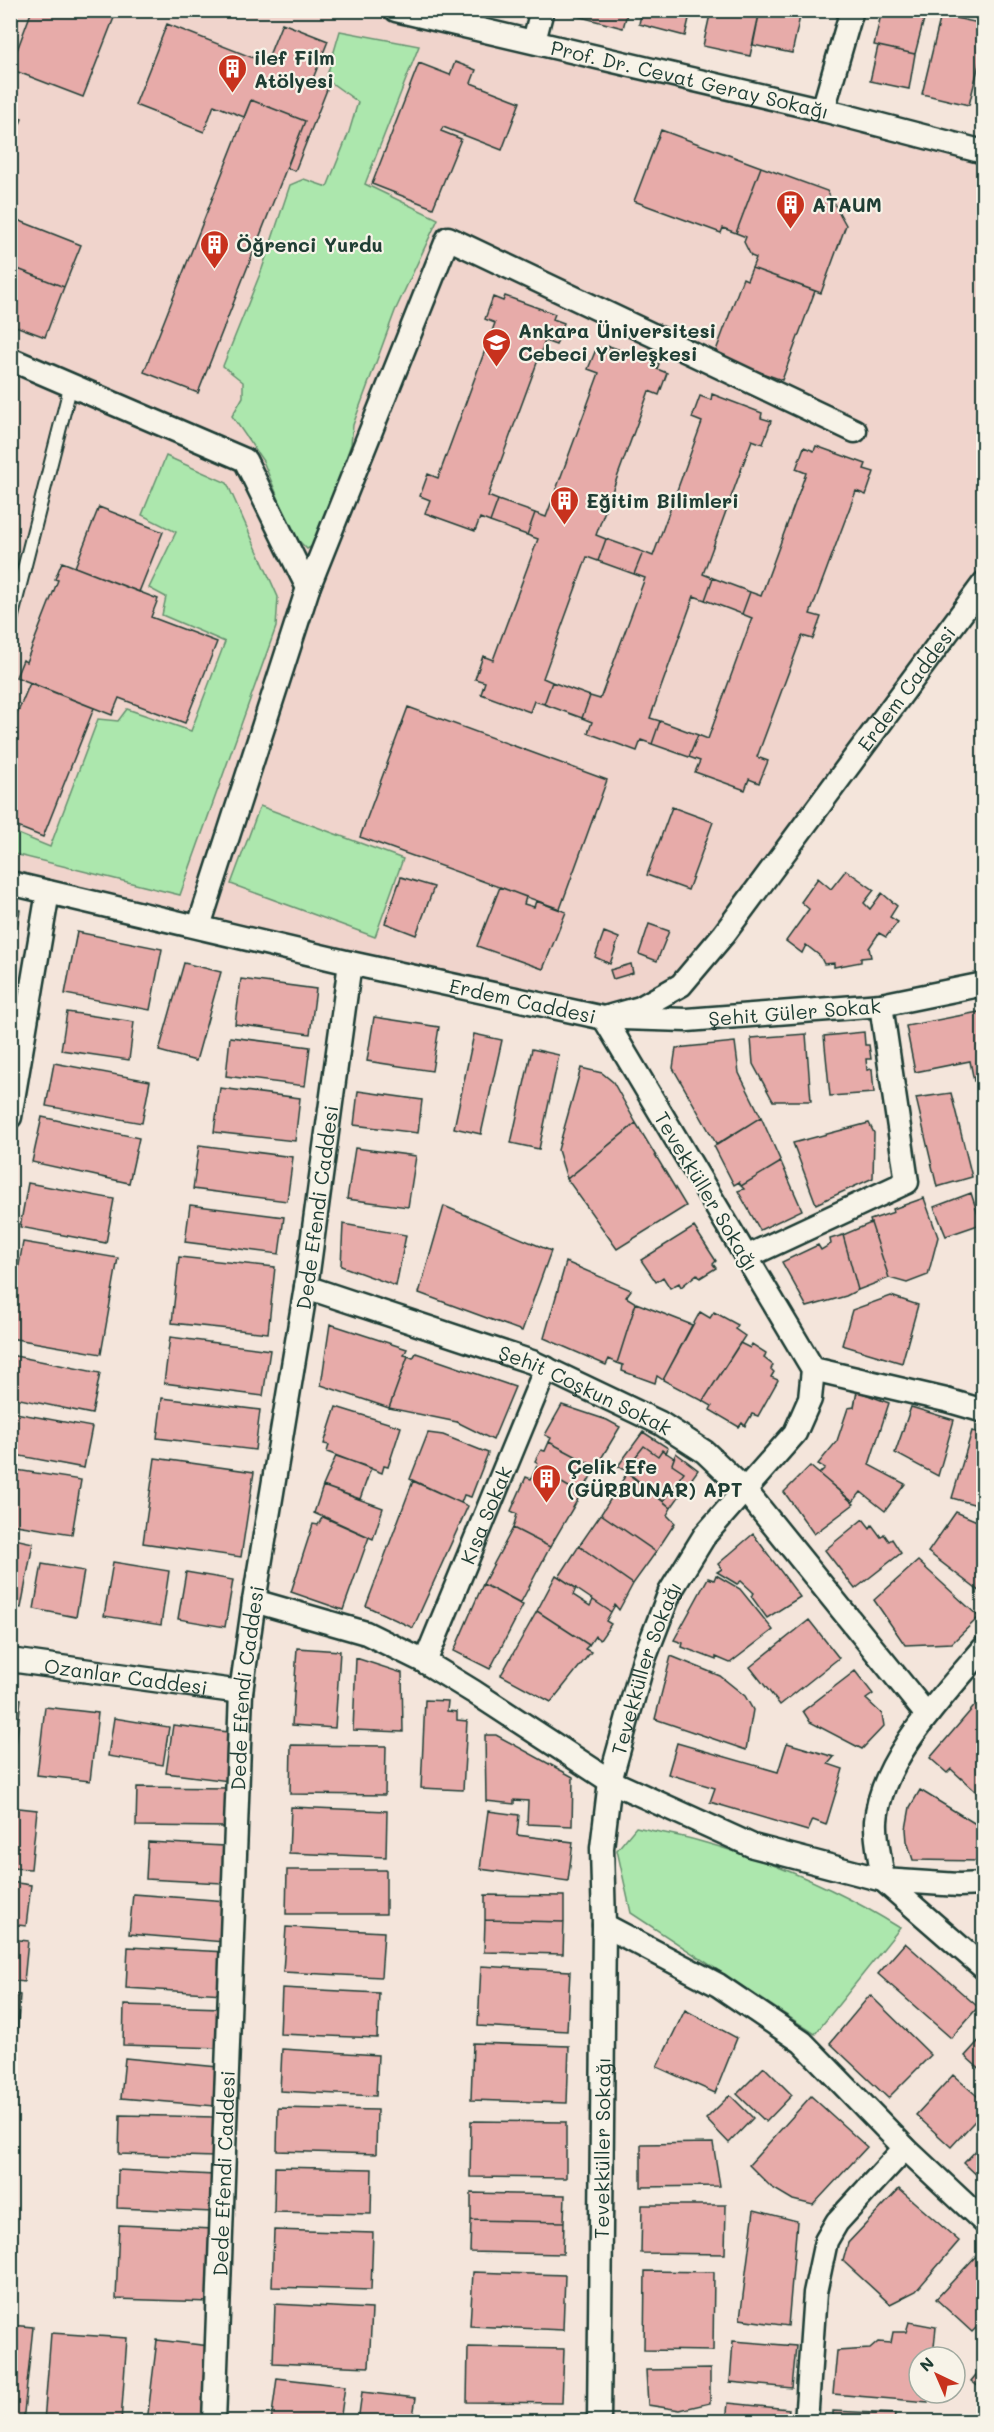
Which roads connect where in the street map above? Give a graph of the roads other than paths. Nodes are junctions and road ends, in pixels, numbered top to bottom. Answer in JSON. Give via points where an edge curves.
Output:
{"nodes":[{"id":1,"x":396,"y":10,"type":"edge"},
{"id":2,"x":542,"y":10,"type":"edge"},
{"id":3,"x":852,"y":10,"type":"edge"},
{"id":4,"x":534,"y":41,"type":"junction"},
{"id":5,"x":823,"y":110,"type":"junction"},
{"id":6,"x":984,"y":152,"type":"edge"},
{"id":7,"x":10,"y":359,"type":"edge"},
{"id":8,"x":71,"y":384,"type":"junction"},
{"id":9,"x":855,"y":430,"type":"dead end"},
{"id":10,"x":984,"y":583,"type":"edge"},
{"id":11,"x":308,"y":588,"type":"junction"},
{"id":12,"x":11,"y":620,"type":"edge"},
{"id":13,"x":10,"y":883,"type":"edge"},
{"id":14,"x":48,"y":892,"type":"junction"},
{"id":15,"x":199,"y":926,"type":"junction"},
{"id":16,"x":350,"y":963,"type":"junction"},
{"id":17,"x":984,"y":984,"type":"edge"},
{"id":18,"x":881,"y":1005,"type":"junction"},
{"id":19,"x":604,"y":1018,"type":"junction"},
{"id":20,"x":10,"y":1117,"type":"edge"},
{"id":21,"x":746,"y":1257,"type":"junction"},
{"id":22,"x":306,"y":1287,"type":"junction"},
{"id":23,"x":546,"y":1368,"type":"junction"},
{"id":24,"x":813,"y":1369,"type":"junction"},
{"id":25,"x":984,"y":1411,"type":"edge"},
{"id":26,"x":745,"y":1490,"type":"junction"},
{"id":27,"x":254,"y":1601,"type":"junction"},
{"id":28,"x":984,"y":1648,"type":"edge"},
{"id":29,"x":10,"y":1660,"type":"edge"},
{"id":30,"x":425,"y":1662,"type":"junction"},
{"id":31,"x":242,"y":1692,"type":"junction"},
{"id":32,"x":927,"y":1716,"type":"junction"},
{"id":33,"x":610,"y":1781,"type":"junction"},
{"id":34,"x":883,"y":1880,"type":"junction"},
{"id":35,"x":984,"y":1884,"type":"edge"},
{"id":36,"x":604,"y":1925,"type":"junction"},
{"id":37,"x":984,"y":1968,"type":"edge"},
{"id":38,"x":905,"y":2148,"type":"junction"},
{"id":39,"x":984,"y":2222,"type":"edge"},
{"id":40,"x":214,"y":2421,"type":"edge"},
{"id":41,"x":599,"y":2421,"type":"edge"},
{"id":42,"x":806,"y":2421,"type":"edge"}],
"edges":[{"from":1,"to":4,"type":"street","name":"Prof. Dr. Cevat Geray Sokağı"},
{"from":2,"to":4,"type":"street"},
{"from":3,"to":5,"type":"street"},
{"from":4,"to":5,"type":"street","name":"Prof. Dr. Cevat Geray Sokağı"},
{"from":5,"to":6,"type":"street","name":"Prof. Dr. Cevat Geray Sokağı"},
{"from":7,"to":8,"type":"street"},
{"from":8,"to":11,"type":"street","via":[[245,460]]},
{"from":8,"to":12,"type":"lane"},
{"from":9,"to":11,"type":"street","via":[[448,238]]},
{"from":10,"to":19,"type":"street","name":"Erdem Caddesi","via":[[724,934],[681,985],[640,1008]]},
{"from":11,"to":15,"type":"street"},
{"from":13,"to":14,"type":"street","name":"Erdem Caddesi"},
{"from":14,"to":15,"type":"street","name":"Erdem Caddesi"},
{"from":14,"to":20,"type":"street"},
{"from":15,"to":16,"type":"street","name":"Erdem Caddesi"},
{"from":16,"to":19,"type":"street","name":"Erdem Caddesi"},
{"from":16,"to":22,"type":"street","name":"Dede Efendi Caddesi"},
{"from":17,"to":18,"type":"street","name":"Şehit Güler Sokak"},
{"from":18,"to":19,"type":"street","name":"Şehit Güler Sokak","via":[[687,1020]]},
{"from":18,"to":21,"type":"street","via":[[907,1182]]},
{"from":19,"to":21,"type":"street","name":"Tevekküller Sokağı"},
{"from":21,"to":24,"type":"street","name":"Tevekküller Sokağı"},
{"from":22,"to":23,"type":"street","name":"Şehit Coşkun Sokak"},
{"from":22,"to":27,"type":"street","name":"Dede Efendi Caddesi"},
{"from":23,"to":26,"type":"street","name":"Şehit Coşkun Sokak","via":[[660,1423],[705,1452]]},
{"from":23,"to":30,"type":"street","name":"Kısa Sokak"},
{"from":24,"to":25,"type":"street"},
{"from":24,"to":26,"type":"street","name":"Tevekküller Sokağı","via":[[810,1400],[795,1433]]},
{"from":26,"to":32,"type":"street","name":"Şehit Coşkun Sokak"},
{"from":26,"to":33,"type":"street","name":"Tevekküller Sokağı","via":[[705,1535],[670,1592],[644,1659]]},
{"from":27,"to":30,"type":"street","via":[[366,1633]]},
{"from":27,"to":31,"type":"street","name":"Dede Efendi Caddesi"},
{"from":28,"to":32,"type":"street"},
{"from":29,"to":31,"type":"street","name":"Ozanlar Caddesi"},
{"from":30,"to":33,"type":"street"},
{"from":31,"to":40,"type":"street","name":"Dede Efendi Caddesi"},
{"from":32,"to":34,"type":"street","via":[[883,1785],[876,1822]]},
{"from":33,"to":34,"type":"street","via":[[753,1846]]},
{"from":33,"to":36,"type":"street","name":"Tevekküller Sokağı","via":[[602,1848]]},
{"from":34,"to":35,"type":"street"},
{"from":34,"to":37,"type":"street"},
{"from":36,"to":38,"type":"street","via":[[718,1985],[802,2042]]},
{"from":36,"to":41,"type":"street","name":"Tevekküller Sokağı"},
{"from":38,"to":39,"type":"street"},
{"from":38,"to":42,"type":"street","via":[[837,2222],[826,2241],[815,2294]]}]}
